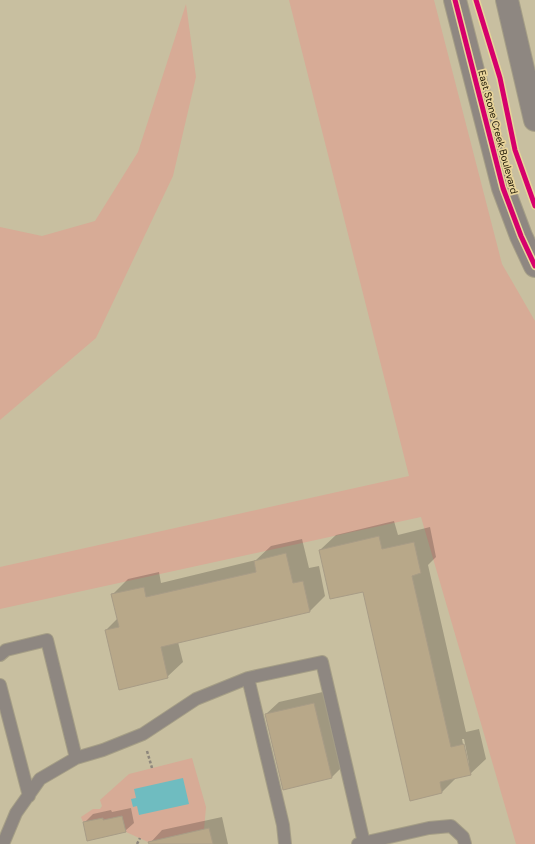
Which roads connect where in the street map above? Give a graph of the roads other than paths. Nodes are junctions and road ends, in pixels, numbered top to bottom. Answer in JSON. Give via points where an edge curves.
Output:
{"nodes":[{"id":1,"x":455,"y":0,"type":"edge"},
{"id":2,"x":507,"y":0,"type":"edge"},
{"id":3,"x":535,"y":120,"type":"edge"},
{"id":4,"x":535,"y":266,"type":"edge"},
{"id":5,"x":0,"y":655,"type":"edge"},
{"id":6,"x":248,"y":678,"type":"junction"},
{"id":7,"x":0,"y":685,"type":"edge"},
{"id":8,"x":76,"y":758,"type":"junction"},
{"id":9,"x":28,"y":796,"type":"junction"},
{"id":10,"x":361,"y":843,"type":"edge"},
{"id":11,"x":3,"y":844,"type":"edge"},
{"id":12,"x":285,"y":844,"type":"edge"},
{"id":13,"x":465,"y":844,"type":"edge"}],
"edges":[{"from":1,"to":4,"type":"street","name":"East Stone Creek Boulevard","via":[[503,188]]},
{"from":2,"to":3,"type":"street"},
{"from":5,"to":8,"type":"lane","via":[[6,650],[47,640]]},
{"from":6,"to":8,"type":"lane","via":[[196,699],[144,734]]},
{"from":6,"to":10,"type":"lane","via":[[322,662]]},
{"from":6,"to":12,"type":"lane","via":[[283,825]]},
{"from":7,"to":9,"type":"lane"},
{"from":8,"to":9,"type":"lane","via":[[40,779]]},
{"from":9,"to":11,"type":"lane","via":[[16,813]]},
{"from":10,"to":13,"type":"lane","via":[[429,828],[451,826],[464,837]]}]}
